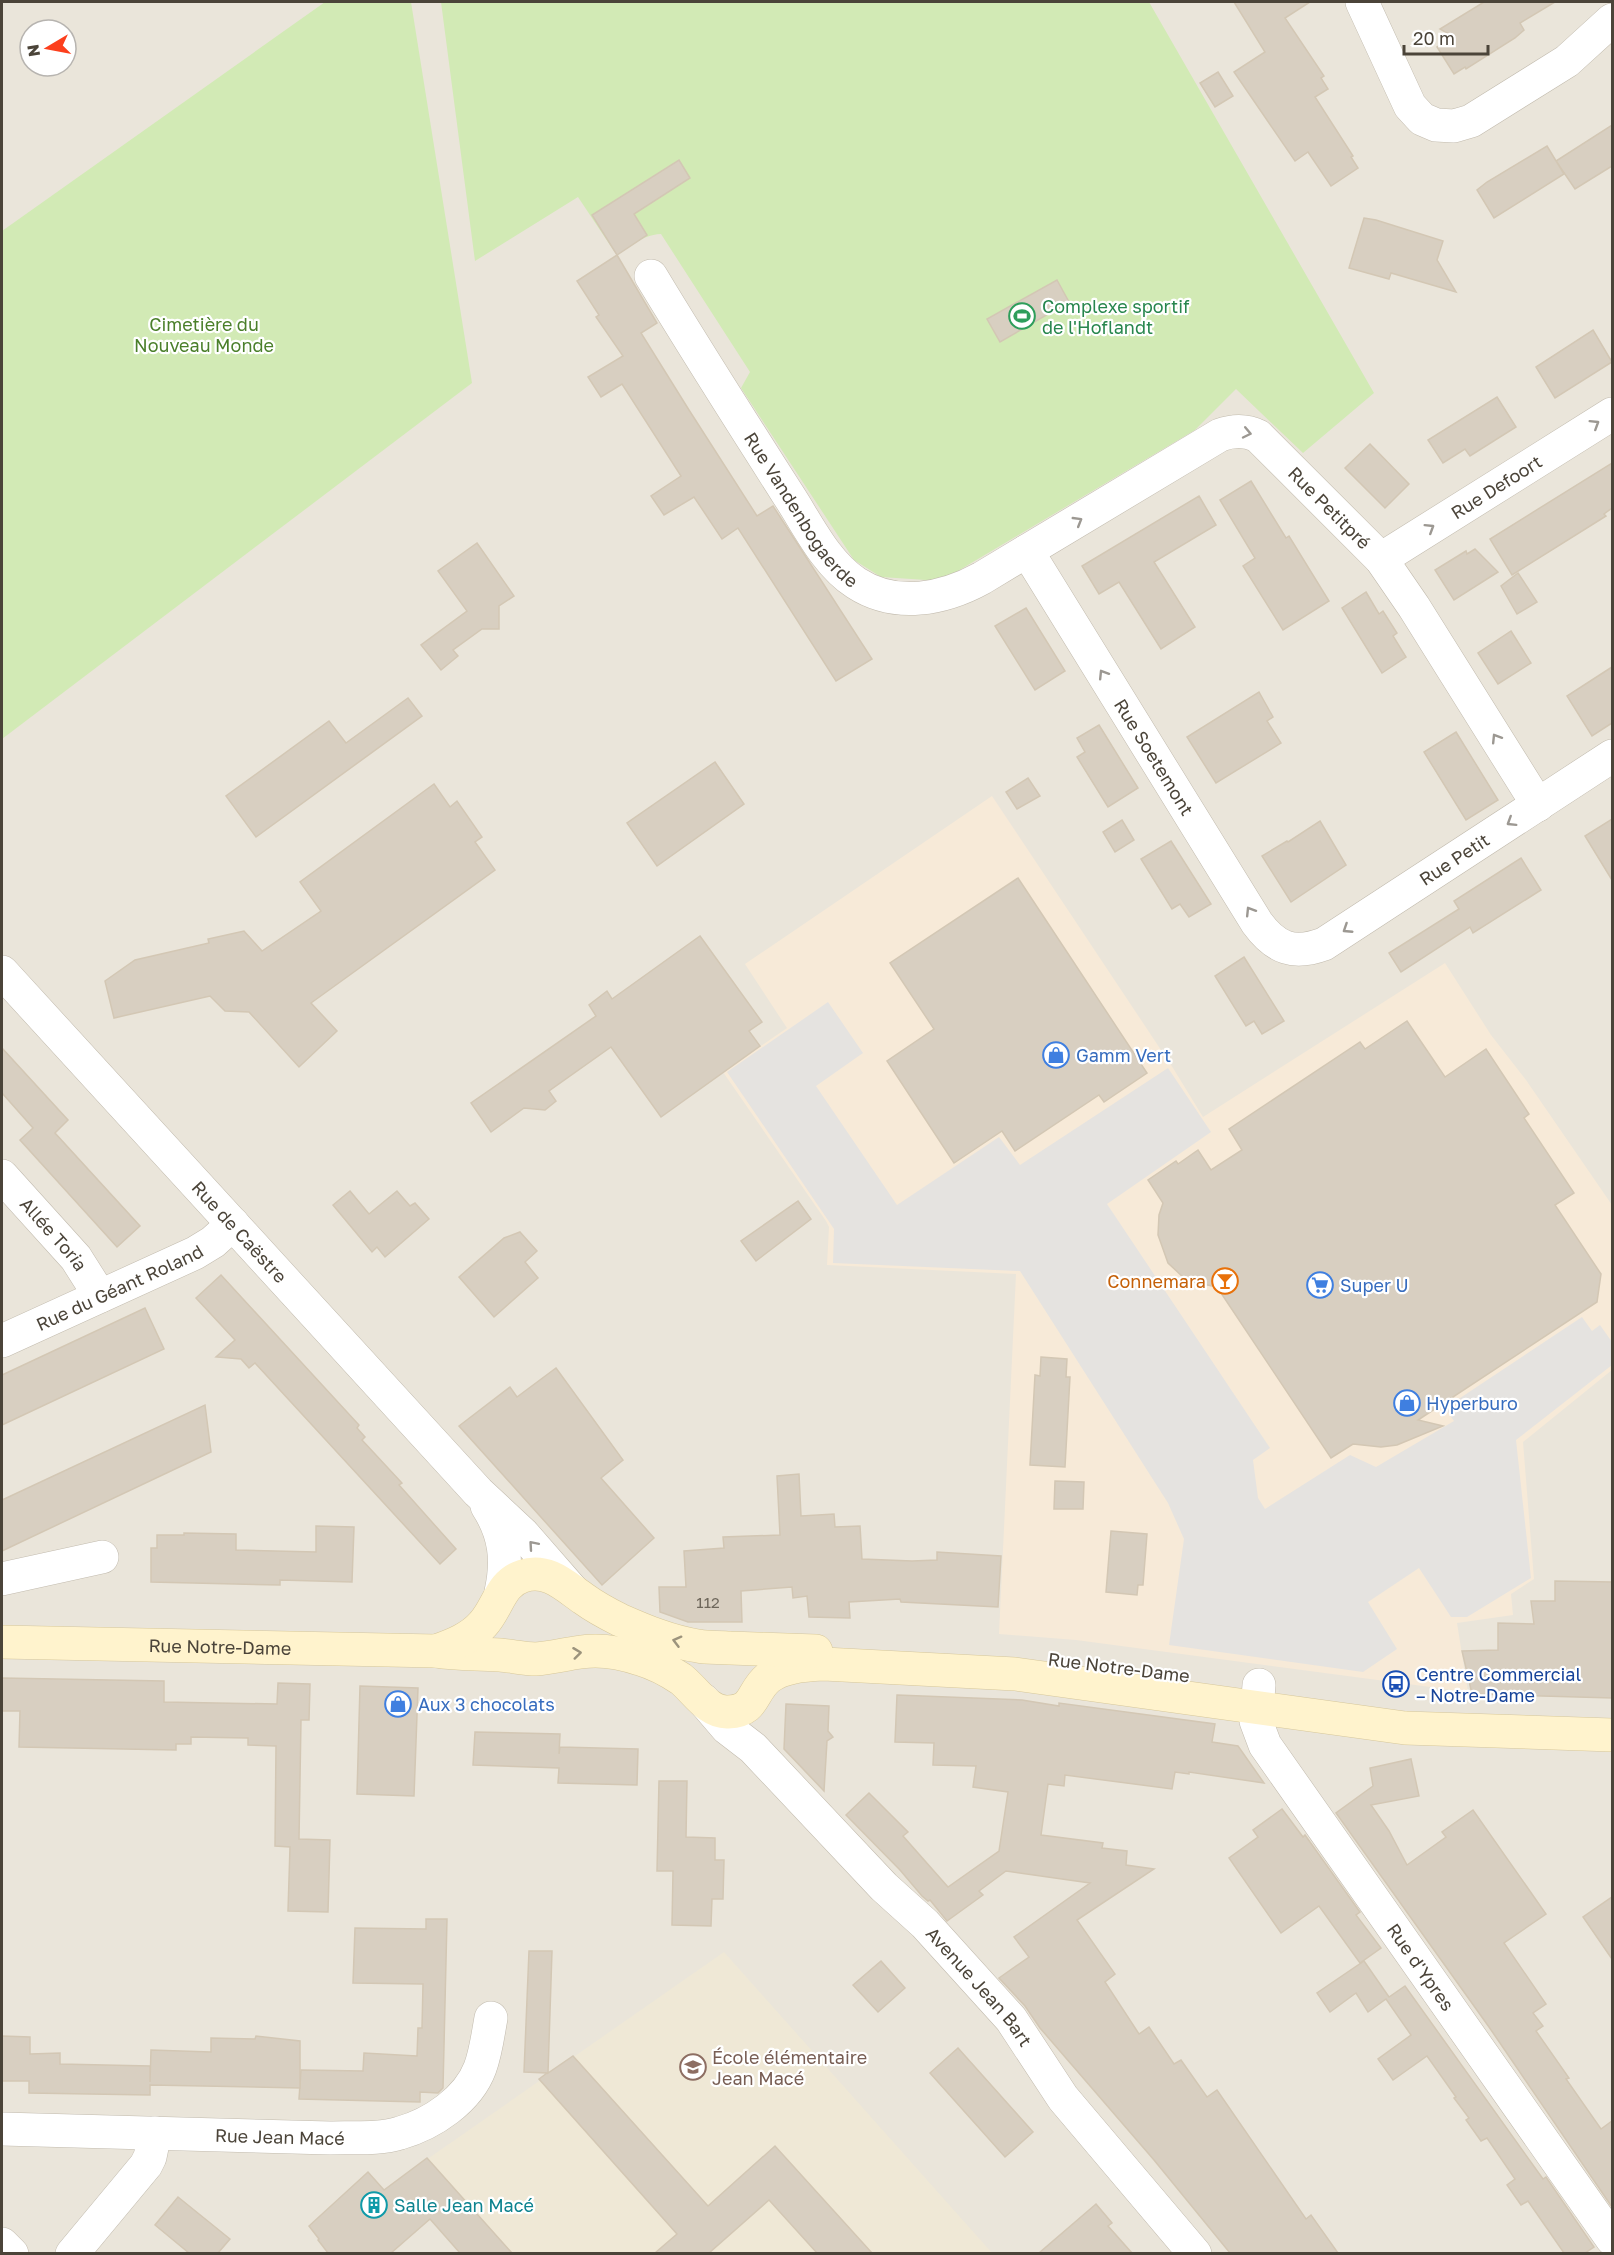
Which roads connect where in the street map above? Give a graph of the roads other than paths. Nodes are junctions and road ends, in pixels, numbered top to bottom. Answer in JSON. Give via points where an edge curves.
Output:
{"nodes":[{"id":1,"x":1362,"y":2,"type":"edge"},
{"id":2,"x":1612,"y":20,"type":"edge"},
{"id":3,"x":651,"y":276,"type":"dead end"},
{"id":4,"x":1612,"y":414,"type":"edge"},
{"id":5,"x":1027,"y":551,"type":"junction"},
{"id":6,"x":1381,"y":559,"type":"junction"},
{"id":7,"x":1612,"y":756,"type":"edge"},
{"id":8,"x":1538,"y":805,"type":"junction"},
{"id":9,"x":1292,"y":949,"type":"joint"},
{"id":10,"x":2,"y":972,"type":"edge"},
{"id":11,"x":2,"y":1176,"type":"edge"},
{"id":12,"x":233,"y":1224,"type":"junction"},
{"id":13,"x":100,"y":1296,"type":"junction"},
{"id":14,"x":2,"y":1341,"type":"edge"},
{"id":15,"x":478,"y":1492,"type":"junction"},
{"id":16,"x":102,"y":1557,"type":"dead end"},
{"id":17,"x":2,"y":1579,"type":"edge"},
{"id":18,"x":571,"y":1589,"type":"junction"},
{"id":19,"x":498,"y":1599,"type":"junction"},
{"id":20,"x":2,"y":1642,"type":"edge"},
{"id":21,"x":734,"y":1648,"type":"junction"},
{"id":22,"x":436,"y":1651,"type":"junction"},
{"id":23,"x":520,"y":1657,"type":"junction"},
{"id":24,"x":755,"y":1696,"type":"junction"},
{"id":25,"x":1258,"y":1696,"type":"junction"},
{"id":26,"x":703,"y":1700,"type":"junction"},
{"id":27,"x":1612,"y":1734,"type":"edge"},
{"id":28,"x":753,"y":1748,"type":"junction"},
{"id":29,"x":491,"y":2018,"type":"dead end"},
{"id":30,"x":2,"y":2129,"type":"edge"},
{"id":31,"x":155,"y":2133,"type":"junction"},
{"id":32,"x":1612,"y":2238,"type":"edge"},
{"id":33,"x":2,"y":2244,"type":"edge"},
{"id":34,"x":12,"y":2253,"type":"edge"},
{"id":35,"x":72,"y":2253,"type":"edge"},
{"id":36,"x":1194,"y":2253,"type":"edge"}],
"edges":[{"from":1,"to":2,"type":"street","via":[[1410,106],[1422,119],[1444,126],[1480,116],[1567,61]]},
{"from":3,"to":5,"type":"street","name":"Rue Vandenbogaerde","via":[[827,554],[857,584],[899,598],[939,596],[967,586]]},
{"from":6,"to":4,"type":"street","name":"Rue Defoort","one_way":true},
{"from":5,"to":6,"type":"street","name":"Rue Petitpré","one_way":true,"via":[[1220,435],[1246,431],[1264,440]]},
{"from":9,"to":5,"type":"street","name":"Rue Soetemont","one_way":true,"via":[[1273,942],[1257,923]]},
{"from":8,"to":6,"type":"street","name":"Rue Petitpré","one_way":true},
{"from":7,"to":8,"type":"street","name":"Rue Petit"},
{"from":8,"to":9,"type":"street","name":"Rue Petit","one_way":true,"via":[[1324,944]]},
{"from":10,"to":12,"type":"street","name":"Rue de Caëstre"},
{"from":11,"to":13,"type":"street","name":"Allée Toria","via":[[76,1258]]},
{"from":12,"to":13,"type":"street","name":"Rue du Géant Roland","via":[[195,1253]]},
{"from":12,"to":15,"type":"street","name":"Rue de Caëstre"},
{"from":13,"to":14,"type":"street","name":"Rue du Géant Roland"},
{"from":18,"to":15,"type":"street","name":"Rue de Caëstre","one_way":true,"via":[[523,1534]]},
{"from":15,"to":19,"type":"street","name":"Rue de Caëstre","via":[[504,1541],[505,1574]]},
{"from":16,"to":17,"type":"street"},
{"from":18,"to":19,"type":"main road","name":"Rue Notre-Dame","via":[[559,1580],[536,1574],[509,1584]]},
{"from":21,"to":18,"type":"main road","name":"Rue Notre-Dame","one_way":true,"via":[[696,1646],[653,1634],[607,1613]]},
{"from":19,"to":22,"type":"main road","name":"Rue Notre-Dame","via":[[484,1624],[473,1634]]},
{"from":19,"to":23,"type":"main road","via":[[495,1620],[499,1636],[511,1653]]},
{"from":20,"to":22,"type":"main road","name":"Rue Notre-Dame"},
{"from":21,"to":24,"type":"main road","via":[[754,1659],[759,1672]]},
{"from":21,"to":25,"type":"main road","name":"Rue Notre-Dame","via":[[1048,1658],[1120,1666]]},
{"from":22,"to":23,"type":"main road","name":"Rue Notre-Dame"},
{"from":23,"to":26,"type":"main road","name":"Rue Notre-Dame","one_way":true,"via":[[584,1651],[624,1655],[681,1679]]},
{"from":24,"to":25,"type":"main road","name":"Rue Notre-Dame","via":[[771,1676],[797,1667],[824,1664],[1015,1674]]},
{"from":24,"to":26,"type":"main road","name":"Rue Notre-Dame","via":[[741,1709],[728,1712]]},
{"from":24,"to":28,"type":"street","via":[[748,1729]]},
{"from":25,"to":27,"type":"main road","name":"Rue Notre-Dame","via":[[1405,1728]]},
{"from":25,"to":32,"type":"street","name":"Rue d'Ypres","via":[[1258,1729],[1275,1761]]},
{"from":26,"to":28,"type":"street","name":"Avenue Jean Bart"},
{"from":28,"to":36,"type":"street","name":"Avenue Jean Bart","via":[[884,1887],[925,1924],[1011,2019],[1063,2098]]},
{"from":29,"to":31,"type":"street","name":"Rue Jean Macé","via":[[480,2070],[469,2087],[447,2110],[399,2134],[330,2138]]},
{"from":30,"to":31,"type":"street","name":"Rue Jean Macé"},
{"from":31,"to":35,"type":"street","via":[[146,2165]]},
{"from":33,"to":34,"type":"street"}]}
